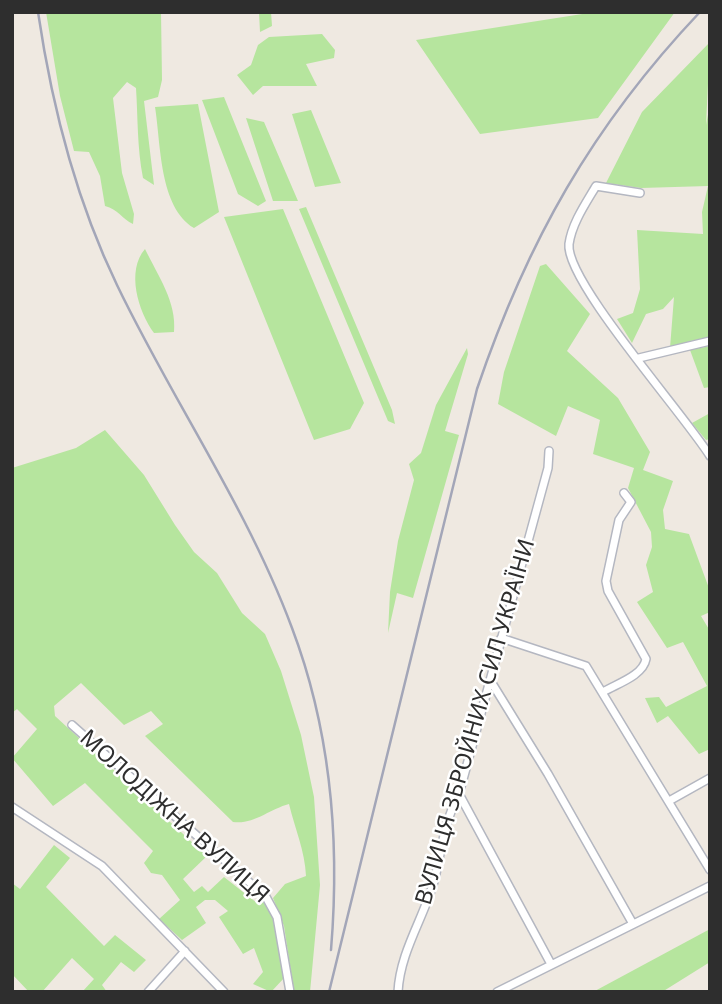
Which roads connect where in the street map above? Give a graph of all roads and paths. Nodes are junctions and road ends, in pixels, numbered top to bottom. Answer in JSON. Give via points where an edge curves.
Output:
{"nodes":[{"id":1,"x":640,"y":193,"type":"dead end"},
{"id":2,"x":710,"y":341,"type":"edge"},
{"id":3,"x":639,"y":358,"type":"junction"},
{"id":4,"x":549,"y":451,"type":"dead end"},
{"id":5,"x":710,"y":456,"type":"edge"},
{"id":6,"x":624,"y":493,"type":"dead end"},
{"id":7,"x":502,"y":638,"type":"junction"},
{"id":8,"x":490,"y":680,"type":"junction"},
{"id":9,"x":603,"y":692,"type":"junction"},
{"id":10,"x":72,"y":725,"type":"dead end"},
{"id":11,"x":710,"y":778,"type":"edge"},
{"id":12,"x":459,"y":794,"type":"junction"},
{"id":13,"x":669,"y":802,"type":"junction"},
{"id":14,"x":12,"y":807,"type":"edge"},
{"id":15,"x":710,"y":870,"type":"edge"},
{"id":16,"x":710,"y":886,"type":"edge"},
{"id":17,"x":633,"y":924,"type":"junction"},
{"id":18,"x":185,"y":951,"type":"junction"},
{"id":19,"x":551,"y":964,"type":"junction"},
{"id":20,"x":148,"y":992,"type":"edge"},
{"id":21,"x":224,"y":992,"type":"edge"},
{"id":22,"x":290,"y":992,"type":"edge"},
{"id":23,"x":398,"y":992,"type":"edge"},
{"id":24,"x":496,"y":992,"type":"edge"}],
"edges":[{"from":1,"to":3,"type":"street","via":[[596,186],[569,243],[575,270],[595,303]]},
{"from":2,"to":3,"type":"street"},
{"from":3,"to":5,"type":"street"},
{"from":4,"to":7,"type":"street","name":"ВУЛИЦЯ ЗБРОЙНИХ СИЛ УКРАЇНИ"},
{"from":6,"to":9,"type":"street","via":[[631,502],[621,512],[606,581],[646,659],[637,672]]},
{"from":7,"to":8,"type":"street","name":"ВУЛИЦЯ ЗБРОЙНИХ СИЛ УКРАЇНИ"},
{"from":7,"to":9,"type":"street","via":[[586,666]]},
{"from":8,"to":12,"type":"street","name":"ВУЛИЦЯ ЗБРОЙНИХ СИЛ УКРАЇНИ"},
{"from":8,"to":17,"type":"street"},
{"from":9,"to":13,"type":"street"},
{"from":10,"to":22,"type":"street","name":"МОЛОДІЖНА ВУЛИЦЯ","via":[[266,897],[277,918]]},
{"from":11,"to":13,"type":"street"},
{"from":12,"to":19,"type":"street"},
{"from":12,"to":23,"type":"street","name":"ВУЛИЦЯ ЗБРОЙНИХ СИЛ УКРАЇНИ","via":[[447,816],[435,878]]},
{"from":13,"to":15,"type":"street"},
{"from":14,"to":18,"type":"street","via":[[102,866]]},
{"from":16,"to":17,"type":"street"},
{"from":17,"to":19,"type":"street"},
{"from":18,"to":20,"type":"street"},
{"from":18,"to":21,"type":"street"},
{"from":19,"to":24,"type":"street"}]}
